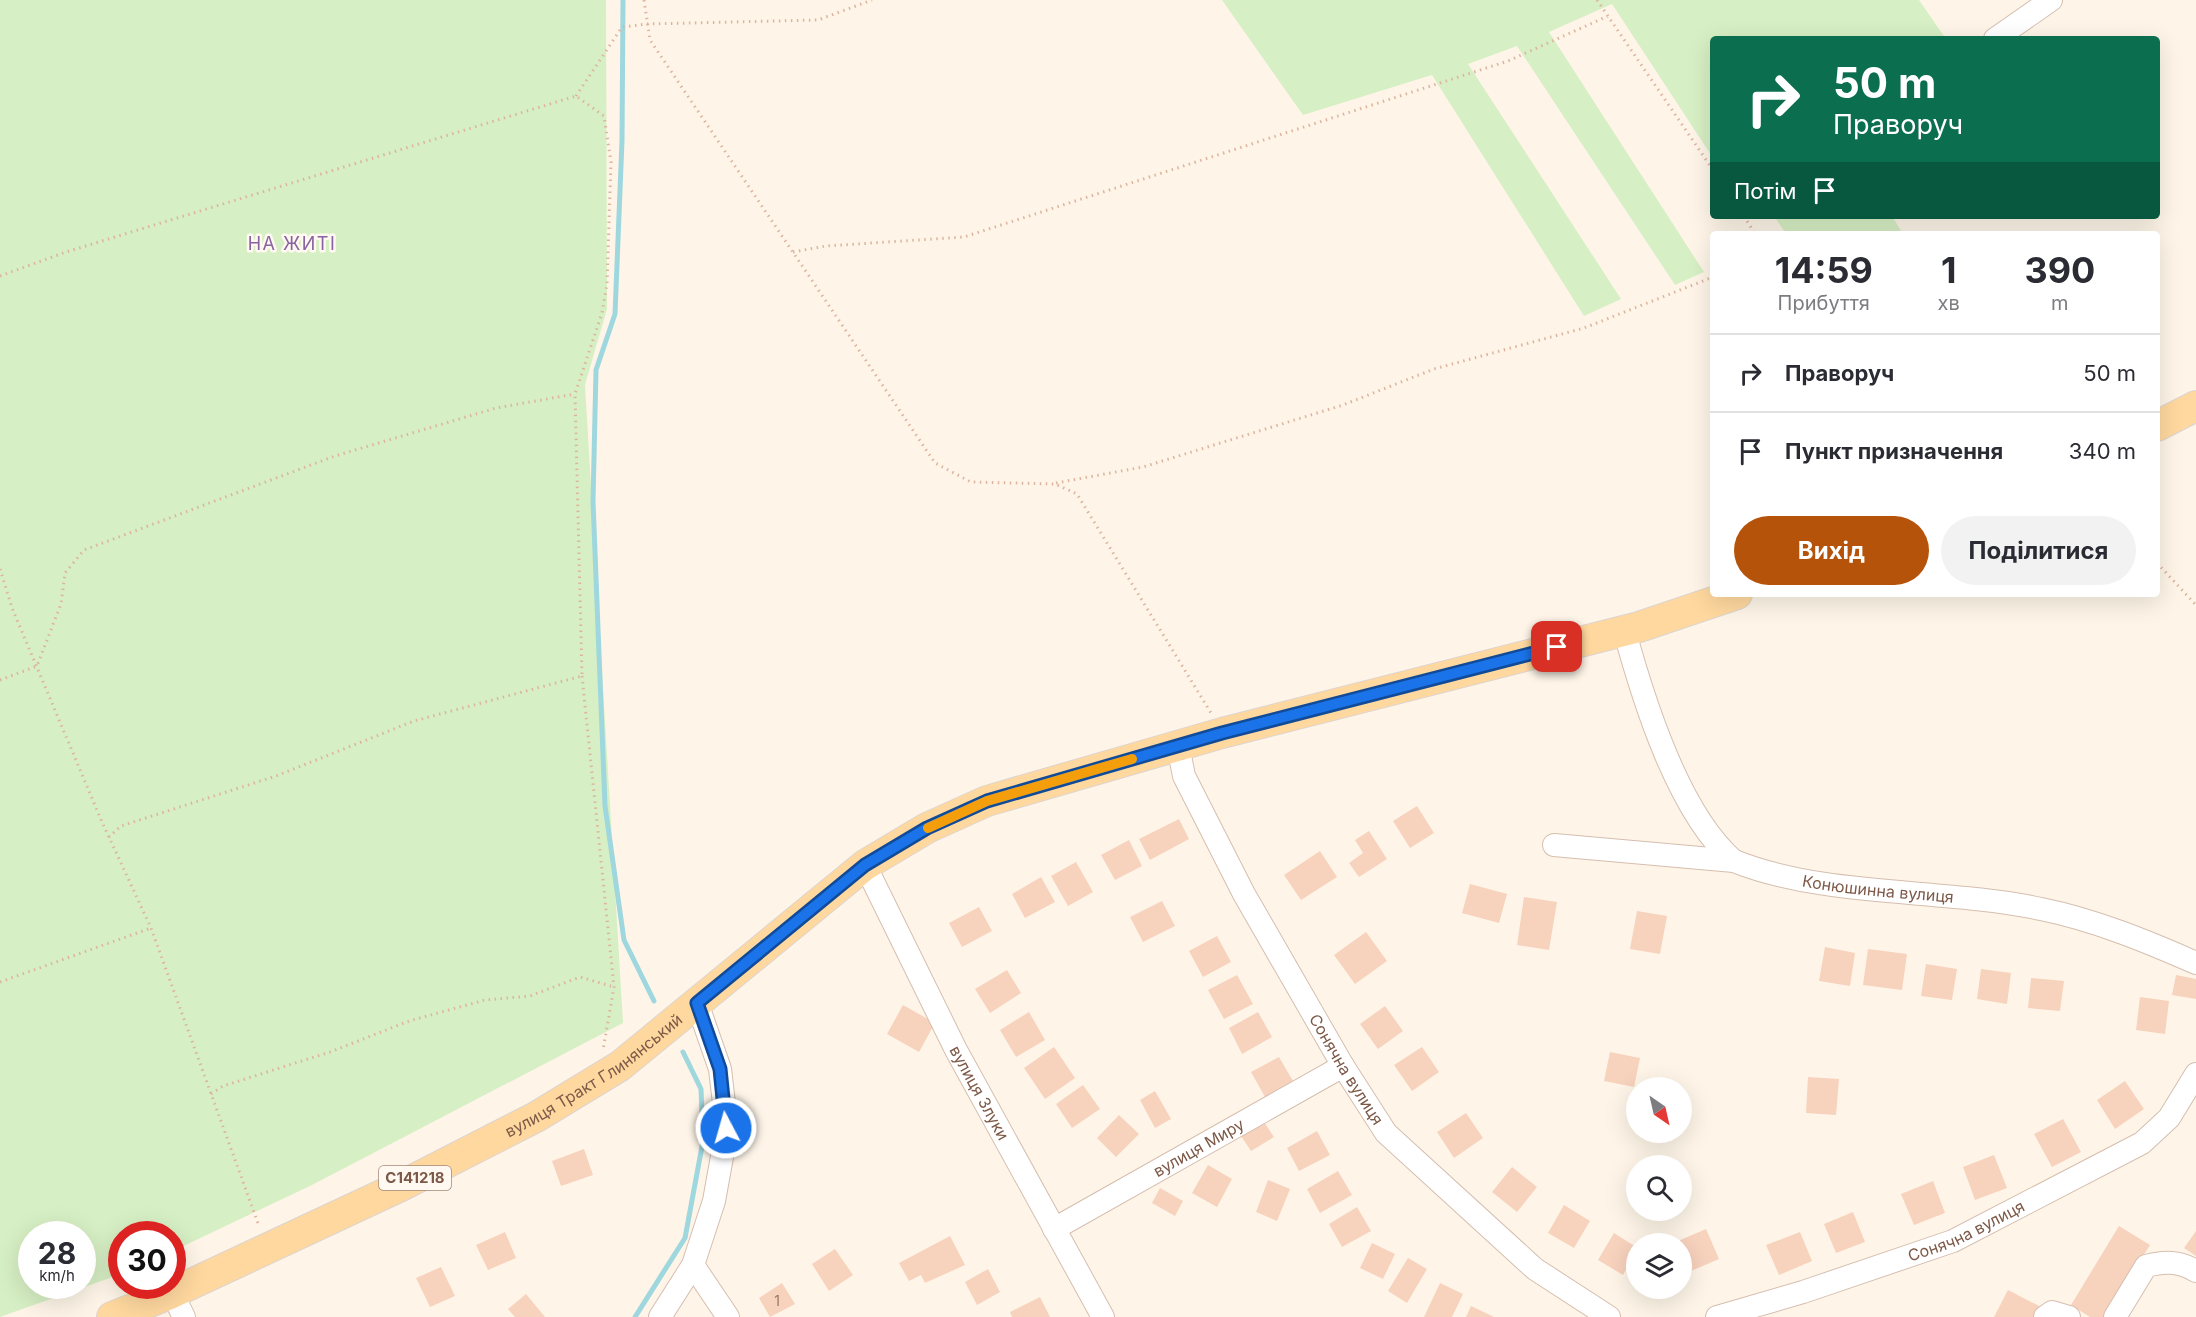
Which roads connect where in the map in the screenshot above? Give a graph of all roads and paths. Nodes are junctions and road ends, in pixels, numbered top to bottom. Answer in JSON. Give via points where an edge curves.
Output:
{"nodes":[{"id":1,"x":644,"y":0,"type":"edge"},
{"id":2,"x":872,"y":0,"type":"edge"},
{"id":3,"x":1597,"y":0,"type":"edge"},
{"id":4,"x":2051,"y":0,"type":"edge"},
{"id":5,"x":1608,"y":16,"type":"junction"},
{"id":6,"x":647,"y":24,"type":"junction"},
{"id":7,"x":1999,"y":36,"type":"edge"},
{"id":8,"x":576,"y":96,"type":"junction"},
{"id":9,"x":1710,"y":166,"type":"edge"},
{"id":10,"x":792,"y":252,"type":"junction"},
{"id":11,"x":0,"y":276,"type":"edge"},
{"id":12,"x":1710,"y":279,"type":"edge"},
{"id":13,"x":575,"y":394,"type":"junction"},
{"id":14,"x":2196,"y":406,"type":"edge"},
{"id":15,"x":2160,"y":424,"type":"edge"},
{"id":16,"x":1055,"y":484,"type":"junction"},
{"id":17,"x":2160,"y":566,"type":"edge"},
{"id":18,"x":0,"y":569,"type":"edge"},
{"id":19,"x":1727,"y":597,"type":"edge"},
{"id":20,"x":2196,"y":605,"type":"edge"},
{"id":21,"x":1624,"y":629,"type":"junction"},
{"id":22,"x":37,"y":666,"type":"junction"},
{"id":23,"x":582,"y":676,"type":"junction"},
{"id":24,"x":0,"y":680,"type":"edge"},
{"id":25,"x":1222,"y":733,"type":"junction"},
{"id":26,"x":1178,"y":746,"type":"junction"},
{"id":27,"x":109,"y":837,"type":"junction"},
{"id":28,"x":1554,"y":845,"type":"dead end"},
{"id":29,"x":1734,"y":861,"type":"junction"},
{"id":30,"x":865,"y":865,"type":"junction"},
{"id":31,"x":151,"y":928,"type":"junction"},
{"id":32,"x":2196,"y":963,"type":"edge"},
{"id":33,"x":0,"y":982,"type":"edge"},
{"id":34,"x":614,"y":987,"type":"junction"},
{"id":35,"x":697,"y":1003,"type":"junction"},
{"id":36,"x":1343,"y":1066,"type":"junction"},
{"id":37,"x":606,"y":1075,"type":"junction"},
{"id":38,"x":2192,"y":1089,"type":"edge"},
{"id":39,"x":211,"y":1094,"type":"junction"},
{"id":40,"x":1054,"y":1229,"type":"junction"},
{"id":41,"x":267,"y":1247,"type":"junction"},
{"id":42,"x":693,"y":1265,"type":"junction"},
{"id":43,"x":2196,"y":1271,"type":"edge"},
{"id":44,"x":178,"y":1305,"type":"edge"},
{"id":45,"x":112,"y":1317,"type":"edge"},
{"id":46,"x":660,"y":1317,"type":"edge"},
{"id":47,"x":728,"y":1317,"type":"edge"},
{"id":48,"x":1103,"y":1317,"type":"edge"},
{"id":49,"x":1609,"y":1317,"type":"edge"},
{"id":50,"x":1717,"y":1317,"type":"edge"},
{"id":51,"x":2046,"y":1317,"type":"edge"},
{"id":52,"x":2069,"y":1317,"type":"edge"},
{"id":53,"x":2115,"y":1317,"type":"edge"}],
"edges":[{"from":1,"to":6,"type":"path"},
{"from":2,"to":6,"type":"path","via":[[818,20]]},
{"from":3,"to":5,"type":"path"},
{"from":4,"to":7,"type":"street"},
{"from":5,"to":9,"type":"path"},
{"from":5,"to":10,"type":"path","via":[[1508,61],[964,237],[826,246]]},
{"from":6,"to":8,"type":"path","via":[[622,27]]},
{"from":6,"to":10,"type":"path","via":[[650,40]]},
{"from":8,"to":11,"type":"path","via":[[66,252]]},
{"from":8,"to":13,"type":"path","via":[[604,116],[611,162],[607,284],[602,313]]},
{"from":10,"to":16,"type":"path","via":[[935,463],[971,482]]},
{"from":12,"to":16,"type":"path","via":[[1584,328],[1434,369],[1343,405],[1143,467]]},
{"from":13,"to":22,"type":"path","via":[[496,408],[335,456],[84,550],[65,573],[61,604]]},
{"from":13,"to":23,"type":"path"},
{"from":14,"to":15,"type":"main road"},
{"from":16,"to":25,"type":"path","via":[[1077,494]]},
{"from":17,"to":20,"type":"path"},
{"from":18,"to":22,"type":"path"},
{"from":19,"to":21,"type":"main road","name":"вулиця Тракт Глинянський","number":"С141218"},
{"from":21,"to":25,"type":"main road","name":"вулиця Тракт Глинянський","number":"С141218"},
{"from":21,"to":29,"type":"street","via":[[1640,687],[1664,748],[1696,815],[1716,845]]},
{"from":22,"to":24,"type":"path"},
{"from":22,"to":27,"type":"path"},
{"from":23,"to":27,"type":"path","via":[[414,721],[285,773],[121,826]]},
{"from":23,"to":34,"type":"path"},
{"from":25,"to":26,"type":"main road","name":"вулиця Тракт Глинянський","number":"С141218"},
{"from":26,"to":30,"type":"main road","name":"вулиця Тракт Глинянський","number":"С141218","via":[[987,801],[927,828]]},
{"from":26,"to":36,"type":"street","name":"Сонячна вулиця","via":[[1184,776],[1244,894]]},
{"from":27,"to":31,"type":"path"},
{"from":28,"to":29,"type":"street","name":"Конюшинна вулиця"},
{"from":29,"to":32,"type":"street","name":"Конюшинна вулиця","via":[[1818,882],[2041,909],[2134,935]]},
{"from":30,"to":35,"type":"main road","name":"вулиця Тракт Глинянський","number":"С141218"},
{"from":30,"to":40,"type":"street","name":"вулиця Злуки","via":[[956,1050]]},
{"from":31,"to":33,"type":"path"},
{"from":31,"to":39,"type":"path"},
{"from":34,"to":37,"type":"path","via":[[602,1042]]},
{"from":34,"to":39,"type":"path","via":[[580,977],[530,996],[485,1000],[409,1021],[330,1052],[223,1086]]},
{"from":35,"to":37,"type":"main road","name":"вулиця Тракт Глинянський","number":"С141218"},
{"from":35,"to":42,"type":"street","via":[[720,1069],[726,1128],[714,1201]]},
{"from":36,"to":40,"type":"street","name":"вулиця Миру"},
{"from":36,"to":49,"type":"street","name":"Сонячна вулиця","via":[[1386,1133],[1535,1269]]},
{"from":37,"to":41,"type":"main road","name":"вулиця Тракт Глинянський","number":"С141218","via":[[536,1117],[401,1186]]},
{"from":38,"to":50,"type":"street","name":"Сонячна вулиця","via":[[2142,1143],[1953,1241]]},
{"from":39,"to":41,"type":"path"},
{"from":40,"to":48,"type":"street","name":"вулиця Злуки"},
{"from":41,"to":44,"type":"main road","name":"вулиця Тракт Глинянський","number":"С141218"},
{"from":42,"to":46,"type":"street"},
{"from":42,"to":47,"type":"street"},
{"from":43,"to":53,"type":"street","via":[[2182,1263],[2146,1266]]},
{"from":44,"to":45,"type":"main road","name":"вулиця Тракт Глинянський","number":"С141218"},
{"from":51,"to":52,"type":"street","via":[[2052,1312]]}]}
